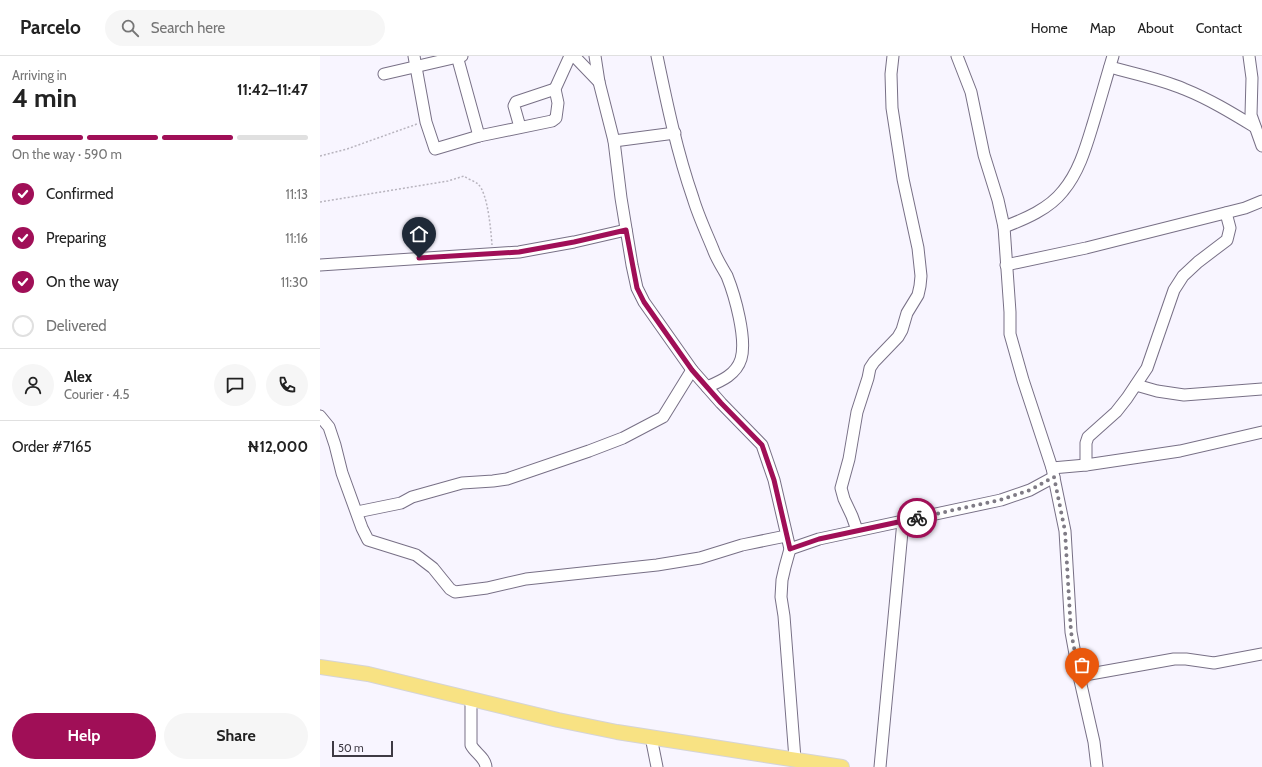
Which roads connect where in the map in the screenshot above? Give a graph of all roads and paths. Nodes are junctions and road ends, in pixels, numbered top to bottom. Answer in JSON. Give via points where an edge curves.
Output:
{"nodes":[{"id":1,"x":459,"y":56,"type":"edge"},
{"id":2,"x":570,"y":56,"type":"edge"},
{"id":3,"x":574,"y":56,"type":"edge"},
{"id":4,"x":595,"y":56,"type":"edge"},
{"id":5,"x":657,"y":56,"type":"edge"},
{"id":6,"x":893,"y":56,"type":"edge"},
{"id":7,"x":957,"y":56,"type":"edge"},
{"id":8,"x":1249,"y":56,"type":"edge"},
{"id":9,"x":415,"y":61,"type":"edge"},
{"id":10,"x":1112,"y":61,"type":"edge"},
{"id":11,"x":384,"y":74,"type":"dead end"},
{"id":12,"x":599,"y":82,"type":"junction"},
{"id":13,"x":555,"y":89,"type":"junction"},
{"id":14,"x":426,"y":122,"type":"junction"},
{"id":15,"x":520,"y":127,"type":"junction"},
{"id":16,"x":1255,"y":128,"type":"junction"},
{"id":17,"x":674,"y":133,"type":"junction"},
{"id":18,"x":479,"y":136,"type":"junction"},
{"id":19,"x":614,"y":141,"type":"junction"},
{"id":20,"x":1262,"y":146,"type":"edge"},
{"id":21,"x":320,"y":156,"type":"edge"},
{"id":22,"x":1262,"y":201,"type":"edge"},
{"id":23,"x":320,"y":202,"type":"edge"},
{"id":24,"x":1226,"y":213,"type":"junction"},
{"id":25,"x":1004,"y":227,"type":"junction"},
{"id":26,"x":626,"y":230,"type":"junction"},
{"id":27,"x":493,"y":253,"type":"junction"},
{"id":28,"x":320,"y":265,"type":"edge"},
{"id":29,"x":1006,"y":265,"type":"junction"},
{"id":30,"x":692,"y":370,"type":"junction"},
{"id":31,"x":1136,"y":385,"type":"junction"},
{"id":32,"x":707,"y":387,"type":"junction"},
{"id":33,"x":1262,"y":389,"type":"edge"},
{"id":34,"x":320,"y":416,"type":"edge"},
{"id":35,"x":1262,"y":432,"type":"edge"},
{"id":36,"x":1086,"y":465,"type":"junction"},
{"id":37,"x":1053,"y":473,"type":"junction"},
{"id":38,"x":357,"y":512,"type":"junction"},
{"id":39,"x":904,"y":521,"type":"junction"},
{"id":40,"x":857,"y":530,"type":"junction"},
{"id":41,"x":786,"y":536,"type":"junction"},
{"id":42,"x":790,"y":549,"type":"junction"},
{"id":43,"x":1262,"y":654,"type":"edge"},
{"id":44,"x":320,"y":667,"type":"edge"},
{"id":45,"x":1079,"y":676,"type":"junction"},
{"id":46,"x":471,"y":699,"type":"junction"},
{"id":47,"x":651,"y":737,"type":"junction"},
{"id":48,"x":794,"y":759,"type":"junction"},
{"id":49,"x":827,"y":766,"type":"edge"},
{"id":50,"x":486,"y":767,"type":"edge"},
{"id":51,"x":657,"y":767,"type":"edge"},
{"id":52,"x":842,"y":767,"type":"edge"},
{"id":53,"x":880,"y":767,"type":"edge"},
{"id":54,"x":1097,"y":767,"type":"edge"}],
"edges":[{"from":1,"to":9,"type":"street"},
{"from":1,"to":18,"type":"street"},
{"from":2,"to":13,"type":"street"},
{"from":3,"to":12,"type":"street"},
{"from":4,"to":12,"type":"street"},
{"from":5,"to":17,"type":"street"},
{"from":6,"to":40,"type":"street","via":[[890,74],[892,108],[921,276],[918,295],[907,313],[902,330],[870,368],[857,412],[841,488]]},
{"from":7,"to":25,"type":"street","via":[[972,92],[984,155]]},
{"from":8,"to":16,"type":"street","via":[[1252,78],[1251,115]]},
{"from":9,"to":11,"type":"street"},
{"from":9,"to":14,"type":"street"},
{"from":10,"to":16,"type":"street","via":[[1184,88],[1221,106]]},
{"from":10,"to":25,"type":"street","via":[[1085,150],[1063,191],[1030,217]]},
{"from":12,"to":19,"type":"street"},
{"from":13,"to":15,"type":"street","via":[[558,103],[556,118]]},
{"from":13,"to":15,"type":"street","via":[[516,102],[514,106]]},
{"from":14,"to":18,"type":"street","via":[[435,149]]},
{"from":14,"to":21,"type":"path"},
{"from":15,"to":18,"type":"street"},
{"from":16,"to":20,"type":"street"},
{"from":17,"to":19,"type":"street"},
{"from":17,"to":32,"type":"street","via":[[693,200],[713,251],[727,277],[743,338],[741,359],[736,370],[725,379]]},
{"from":19,"to":26,"type":"street"},
{"from":22,"to":24,"type":"street"},
{"from":23,"to":27,"type":"path","via":[[448,181],[464,176],[478,184],[484,194]]},
{"from":24,"to":29,"type":"street"},
{"from":24,"to":31,"type":"street","via":[[1230,228],[1228,240],[1198,262],[1183,276],[1174,290],[1147,368]]},
{"from":25,"to":29,"type":"street"},
{"from":26,"to":27,"type":"street","via":[[519,252]]},
{"from":26,"to":30,"type":"street","via":[[637,288]]},
{"from":27,"to":28,"type":"street"},
{"from":29,"to":37,"type":"street","via":[[1010,334]]},
{"from":30,"to":32,"type":"street"},
{"from":30,"to":38,"type":"street","via":[[662,417],[623,438],[507,479],[462,483],[401,503]]},
{"from":31,"to":33,"type":"street","via":[[1184,395]]},
{"from":31,"to":36,"type":"street","via":[[1116,412],[1088,437]]},
{"from":32,"to":41,"type":"street","via":[[762,445],[774,480]]},
{"from":34,"to":38,"type":"street","via":[[329,427],[342,473]]},
{"from":35,"to":36,"type":"street","via":[[1180,450]]},
{"from":36,"to":37,"type":"street"},
{"from":37,"to":39,"type":"street","via":[[1030,490],[1000,500]]},
{"from":37,"to":45,"type":"street","via":[[1065,531],[1071,632]]},
{"from":38,"to":41,"type":"street","via":[[368,540],[416,555],[456,592],[526,579],[700,558],[742,545]]},
{"from":39,"to":40,"type":"street"},
{"from":39,"to":53,"type":"street"},
{"from":40,"to":42,"type":"street"},
{"from":41,"to":42,"type":"street"},
{"from":42,"to":48,"type":"street","via":[[781,597]]},
{"from":43,"to":45,"type":"street","via":[[1214,663],[1186,658],[1174,659]]},
{"from":44,"to":46,"type":"main road","via":[[368,674]]},
{"from":45,"to":54,"type":"street"},
{"from":46,"to":47,"type":"main road","via":[[610,731]]},
{"from":46,"to":50,"type":"street","via":[[471,745]]},
{"from":47,"to":48,"type":"main road"},
{"from":47,"to":51,"type":"street"},
{"from":48,"to":49,"type":"main road"},
{"from":49,"to":52,"type":"main road"}]}
